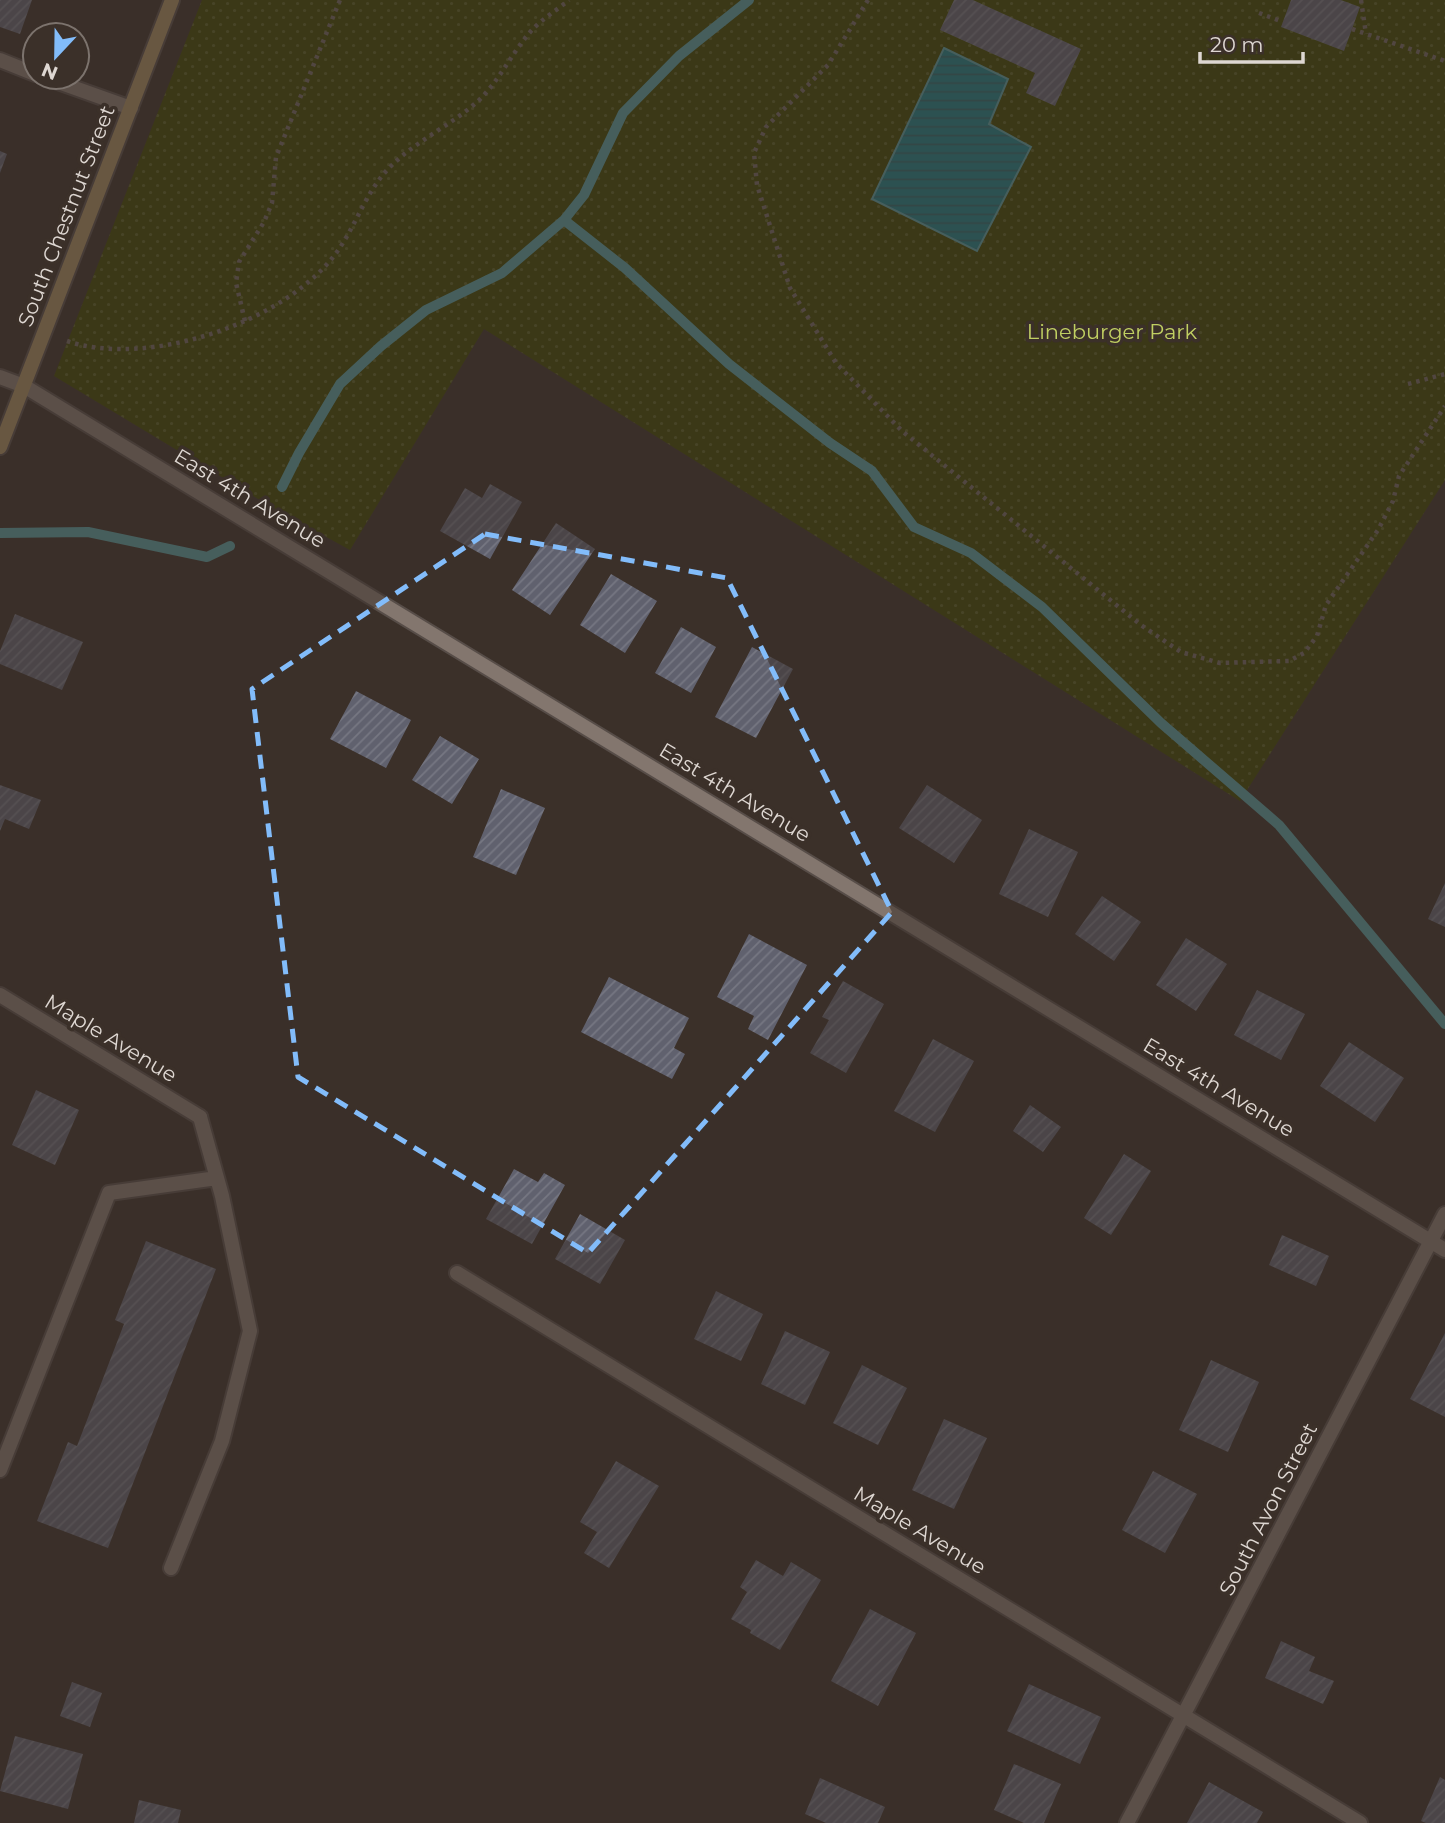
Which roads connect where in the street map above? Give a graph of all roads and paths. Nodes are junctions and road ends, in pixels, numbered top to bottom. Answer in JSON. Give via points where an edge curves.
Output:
{"nodes":[{"id":1,"x":172,"y":0,"type":"edge"},
{"id":2,"x":340,"y":0,"type":"edge"},
{"id":3,"x":569,"y":0,"type":"edge"},
{"id":4,"x":869,"y":0,"type":"edge"},
{"id":5,"x":1361,"y":0,"type":"edge"},
{"id":6,"x":1259,"y":13,"type":"dead end"},
{"id":7,"x":1283,"y":22,"type":"dead end"},
{"id":8,"x":1352,"y":29,"type":"dead end"},
{"id":9,"x":1366,"y":34,"type":"junction"},
{"id":10,"x":0,"y":60,"type":"edge"},
{"id":11,"x":1445,"y":61,"type":"edge"},
{"id":12,"x":21,"y":68,"type":"edge"},
{"id":13,"x":83,"y":91,"type":"edge"},
{"id":14,"x":131,"y":108,"type":"junction"},
{"id":15,"x":245,"y":321,"type":"junction"},
{"id":16,"x":43,"y":333,"type":"junction"},
{"id":17,"x":1445,"y":374,"type":"edge"},
{"id":18,"x":0,"y":376,"type":"edge"},
{"id":19,"x":1408,"y":384,"type":"dead end"},
{"id":20,"x":24,"y":386,"type":"junction"},
{"id":21,"x":1445,"y":406,"type":"edge"},
{"id":22,"x":0,"y":447,"type":"edge"},
{"id":23,"x":0,"y":995,"type":"edge"},
{"id":24,"x":217,"y":1178,"type":"junction"},
{"id":25,"x":1445,"y":1214,"type":"edge"},
{"id":26,"x":1431,"y":1241,"type":"junction"},
{"id":27,"x":1445,"y":1250,"type":"edge"},
{"id":28,"x":457,"y":1273,"type":"dead end"},
{"id":29,"x":0,"y":1470,"type":"edge"},
{"id":30,"x":171,"y":1568,"type":"dead end"},
{"id":31,"x":1184,"y":1716,"type":"junction"},
{"id":32,"x":1128,"y":1823,"type":"edge"},
{"id":33,"x":1360,"y":1823,"type":"edge"}],
"edges":[{"from":1,"to":14,"type":"street","name":"South Chestnut Street"},
{"from":2,"to":15,"type":"path","via":[[276,156],[272,203],[239,262],[236,283]]},
{"from":3,"to":15,"type":"path","via":[[533,29],[478,101],[393,164],[373,187],[338,250],[308,284]]},
{"from":4,"to":21,"type":"path","via":[[828,65],[766,127],[754,153],[757,185],[790,288],[836,363],[902,431],[1142,625],[1181,652],[1220,663],[1289,661],[1304,653],[1317,636],[1326,605],[1394,501],[1399,476]]},
{"from":5,"to":9,"type":"path"},
{"from":6,"to":7,"type":"path"},
{"from":8,"to":9,"type":"path"},
{"from":9,"to":11,"type":"path"},
{"from":10,"to":12,"type":"street"},
{"from":13,"to":14,"type":"street"},
{"from":14,"to":16,"type":"street","name":"South Chestnut Street"},
{"from":15,"to":16,"type":"path","via":[[144,349],[75,344]]},
{"from":16,"to":20,"type":"street","name":"South Chestnut Street"},
{"from":17,"to":19,"type":"path"},
{"from":18,"to":20,"type":"street","name":"East 4th Avenue"},
{"from":20,"to":22,"type":"street","name":"South Chestnut Street"},
{"from":20,"to":26,"type":"street","name":"East 4th Avenue"},
{"from":23,"to":24,"type":"street","name":"Maple Avenue","via":[[200,1117]]},
{"from":24,"to":29,"type":"street","via":[[108,1193]]},
{"from":24,"to":30,"type":"street","via":[[250,1331],[222,1441]]},
{"from":25,"to":26,"type":"street","name":"South Avon Street"},
{"from":26,"to":27,"type":"street","name":"East 4th Avenue"},
{"from":26,"to":31,"type":"street","name":"South Avon Street"},
{"from":28,"to":31,"type":"street","name":"Maple Avenue"},
{"from":31,"to":32,"type":"street","name":"South Avon Street"},
{"from":31,"to":33,"type":"street","name":"Maple Avenue"}]}
